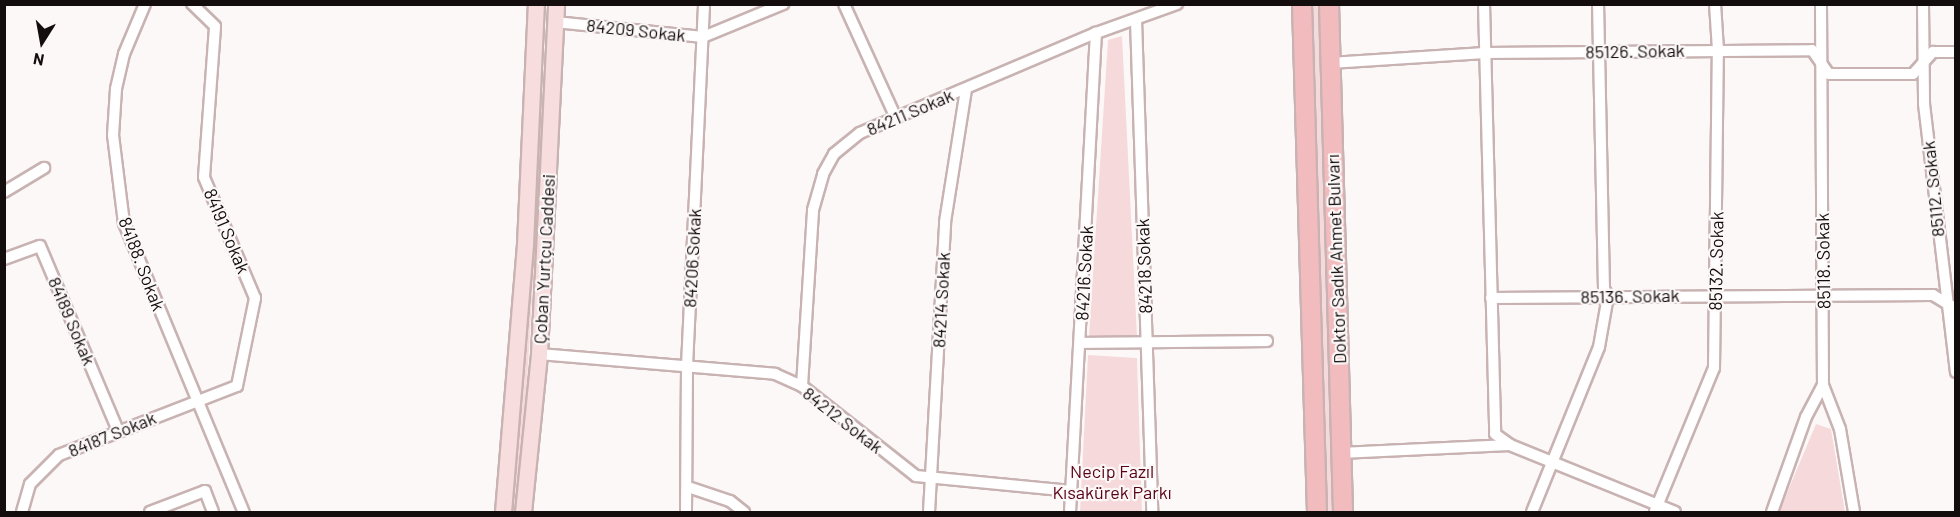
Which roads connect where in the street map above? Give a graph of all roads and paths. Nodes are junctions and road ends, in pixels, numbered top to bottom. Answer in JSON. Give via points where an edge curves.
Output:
{"nodes":[{"id":1,"x":145,"y":4,"type":"edge"},
{"id":2,"x":192,"y":4,"type":"edge"},
{"id":3,"x":536,"y":4,"type":"edge"},
{"id":4,"x":556,"y":4,"type":"edge"},
{"id":5,"x":704,"y":4,"type":"edge"},
{"id":6,"x":783,"y":4,"type":"edge"},
{"id":7,"x":844,"y":4,"type":"edge"},
{"id":8,"x":1177,"y":4,"type":"edge"},
{"id":9,"x":1302,"y":4,"type":"edge"},
{"id":10,"x":1329,"y":4,"type":"edge"},
{"id":11,"x":1484,"y":4,"type":"edge"},
{"id":12,"x":1598,"y":4,"type":"edge"},
{"id":13,"x":1714,"y":4,"type":"edge"},
{"id":14,"x":1821,"y":4,"type":"edge"},
{"id":15,"x":1923,"y":4,"type":"edge"},
{"id":16,"x":1136,"y":20,"type":"junction"},
{"id":17,"x":555,"y":22,"type":"junction"},
{"id":18,"x":1096,"y":33,"type":"junction"},
{"id":19,"x":703,"y":37,"type":"junction"},
{"id":20,"x":1718,"y":50,"type":"junction"},
{"id":21,"x":1485,"y":52,"type":"junction"},
{"id":22,"x":1601,"y":52,"type":"junction"},
{"id":23,"x":1956,"y":52,"type":"edge"},
{"id":24,"x":1821,"y":62,"type":"junction"},
{"id":25,"x":1923,"y":62,"type":"junction"},
{"id":26,"x":1330,"y":63,"type":"junction"},
{"id":27,"x":966,"y":89,"type":"junction"},
{"id":28,"x":896,"y":118,"type":"junction"},
{"id":29,"x":44,"y":168,"type":"dead end"},
{"id":30,"x":4,"y":192,"type":"edge"},
{"id":31,"x":4,"y":259,"type":"edge"},
{"id":32,"x":1608,"y":296,"type":"junction"},
{"id":33,"x":1716,"y":296,"type":"junction"},
{"id":34,"x":1824,"y":297,"type":"junction"},
{"id":35,"x":1491,"y":298,"type":"junction"},
{"id":36,"x":1951,"y":306,"type":"edge"},
{"id":37,"x":1267,"y":341,"type":"dead end"},
{"id":38,"x":1080,"y":342,"type":"junction"},
{"id":39,"x":1147,"y":344,"type":"junction"},
{"id":40,"x":539,"y":354,"type":"junction"},
{"id":41,"x":687,"y":366,"type":"junction"},
{"id":42,"x":1956,"y":372,"type":"edge"},
{"id":43,"x":1823,"y":385,"type":"junction"},
{"id":44,"x":802,"y":386,"type":"junction"},
{"id":45,"x":197,"y":400,"type":"junction"},
{"id":46,"x":118,"y":431,"type":"junction"},
{"id":47,"x":1510,"y":444,"type":"junction"},
{"id":48,"x":1340,"y":453,"type":"junction"},
{"id":49,"x":1552,"y":460,"type":"junction"},
{"id":50,"x":930,"y":481,"type":"junction"},
{"id":51,"x":688,"y":488,"type":"junction"},
{"id":52,"x":1071,"y":491,"type":"junction"},
{"id":53,"x":1656,"y":509,"type":"edge"},
{"id":54,"x":22,"y":513,"type":"edge"},
{"id":55,"x":150,"y":513,"type":"edge"},
{"id":56,"x":213,"y":513,"type":"edge"},
{"id":57,"x":244,"y":513,"type":"edge"},
{"id":58,"x":503,"y":513,"type":"edge"},
{"id":59,"x":523,"y":513,"type":"edge"},
{"id":60,"x":686,"y":513,"type":"edge"},
{"id":61,"x":744,"y":513,"type":"edge"},
{"id":62,"x":929,"y":513,"type":"edge"},
{"id":63,"x":1070,"y":513,"type":"edge"},
{"id":64,"x":1152,"y":513,"type":"edge"},
{"id":65,"x":1317,"y":513,"type":"edge"},
{"id":66,"x":1343,"y":513,"type":"edge"},
{"id":67,"x":1532,"y":513,"type":"edge"},
{"id":68,"x":1675,"y":513,"type":"edge"},
{"id":69,"x":1772,"y":513,"type":"edge"},
{"id":70,"x":1854,"y":513,"type":"edge"}],
"edges":[{"from":1,"to":45,"type":"street","name":"84188. Sokak","via":[[124,54],[116,89],[115,177],[124,223]]},
{"from":2,"to":45,"type":"street","name":"84191 Sokak","via":[[215,26],[204,177],[255,298],[237,386]]},
{"from":3,"to":58,"type":"main road","name":"Çoban Yurtçu Caddesi","via":[[525,244]]},
{"from":4,"to":17,"type":"main road","name":"Çoban Yurtçu Caddesi"},
{"from":5,"to":19,"type":"street","name":"84206 Sokak"},
{"from":6,"to":19,"type":"street","name":"84209 Sokak"},
{"from":7,"to":28,"type":"street"},
{"from":8,"to":16,"type":"street","name":"84211 Sokak"},
{"from":9,"to":65,"type":"main road","name":"Doktor Sadık Ahmet Bulvarı"},
{"from":10,"to":26,"type":"main road","name":"Doktor Sadık Ahmet Bulvarı"},
{"from":11,"to":21,"type":"street"},
{"from":12,"to":22,"type":"street"},
{"from":13,"to":20,"type":"street","name":"85132. Sokak"},
{"from":14,"to":24,"type":"street","name":"85118. Sokak"},
{"from":15,"to":25,"type":"street","name":"85112. Sokak"},
{"from":16,"to":18,"type":"street","name":"84211 Sokak"},
{"from":16,"to":39,"type":"street","name":"84218 Sokak"},
{"from":17,"to":19,"type":"street","name":"84209 Sokak"},
{"from":17,"to":40,"type":"main road","name":"Çoban Yurtçu Caddesi"},
{"from":18,"to":27,"type":"street","name":"84211 Sokak"},
{"from":18,"to":38,"type":"street","name":"84216 Sokak"},
{"from":19,"to":41,"type":"street","name":"84206 Sokak"},
{"from":20,"to":22,"type":"street","name":"85126. Sokak"},
{"from":20,"to":24,"type":"street","name":"85126. Sokak","via":[[1812,50]]},
{"from":20,"to":33,"type":"street","name":"85132. Sokak"},
{"from":21,"to":22,"type":"street","name":"85126. Sokak"},
{"from":21,"to":26,"type":"street","name":"85126. Sokak"},
{"from":21,"to":35,"type":"street"},
{"from":22,"to":32,"type":"street","via":[[1604,289]]},
{"from":23,"to":25,"type":"street","via":[[1933,52]]},
{"from":24,"to":25,"type":"street","name":"85126. Sokak","via":[[1829,74],[1913,74]]},
{"from":24,"to":34,"type":"street","name":"85118. Sokak"},
{"from":25,"to":36,"type":"street","name":"85112. Sokak"},
{"from":26,"to":48,"type":"main road","name":"Doktor Sadık Ahmet Bulvarı"},
{"from":27,"to":28,"type":"street","name":"84211 Sokak"},
{"from":27,"to":50,"type":"street","name":"84214 Sokak","via":[[945,222]]},
{"from":28,"to":44,"type":"street","name":"84211 Sokak","via":[[860,133],[834,154],[823,174],[813,210]]},
{"from":29,"to":30,"type":"street"},
{"from":31,"to":46,"type":"street","name":"84189 Sokak","via":[[40,246]]},
{"from":32,"to":33,"type":"street","name":"85136. Sokak"},
{"from":32,"to":35,"type":"street","name":"85136. Sokak"},
{"from":32,"to":49,"type":"street","via":[[1599,347]]},
{"from":33,"to":34,"type":"street","name":"85136. Sokak"},
{"from":33,"to":53,"type":"street","name":"85132. Sokak","via":[[1714,368]]},
{"from":34,"to":36,"type":"street","name":"85136. Sokak","via":[[1933,295]]},
{"from":34,"to":43,"type":"street","name":"85118. Sokak"},
{"from":35,"to":47,"type":"street","via":[[1495,434]]},
{"from":36,"to":42,"type":"street","name":"85112. Sokak"},
{"from":37,"to":39,"type":"street"},
{"from":38,"to":39,"type":"street"},
{"from":38,"to":52,"type":"street","name":"84216 Sokak"},
{"from":39,"to":64,"type":"street","name":"84218 Sokak"},
{"from":40,"to":41,"type":"street","name":"84212 Sokak"},
{"from":40,"to":59,"type":"main road","name":"Çoban Yurtçu Caddesi"},
{"from":41,"to":44,"type":"street","name":"84212 Sokak","via":[[775,374]]},
{"from":41,"to":51,"type":"street","name":"84206 Sokak"},
{"from":43,"to":69,"type":"street","via":[[1806,417]]},
{"from":43,"to":70,"type":"street","name":"85118. Sokak","via":[[1840,429]]},
{"from":44,"to":50,"type":"street","name":"84212 Sokak","via":[[894,460]]},
{"from":45,"to":46,"type":"street","name":"84187 Sokak"},
{"from":45,"to":57,"type":"street","name":"84188. Sokak"},
{"from":46,"to":54,"type":"street","name":"84187 Sokak","via":[[59,455],[30,484]]},
{"from":47,"to":48,"type":"street"},
{"from":47,"to":49,"type":"street"},
{"from":48,"to":66,"type":"main road","name":"Doktor Sadık Ahmet Bulvarı"},
{"from":49,"to":53,"type":"street"},
{"from":49,"to":67,"type":"street"},
{"from":50,"to":52,"type":"street","name":"84212 Sokak"},
{"from":50,"to":62,"type":"street","name":"84214 Sokak"},
{"from":51,"to":60,"type":"street","name":"84206 Sokak"},
{"from":51,"to":61,"type":"street","via":[[730,501]]},
{"from":52,"to":63,"type":"street","name":"84216 Sokak"},
{"from":53,"to":68,"type":"street"},
{"from":55,"to":56,"type":"street","via":[[205,491]]}]}
